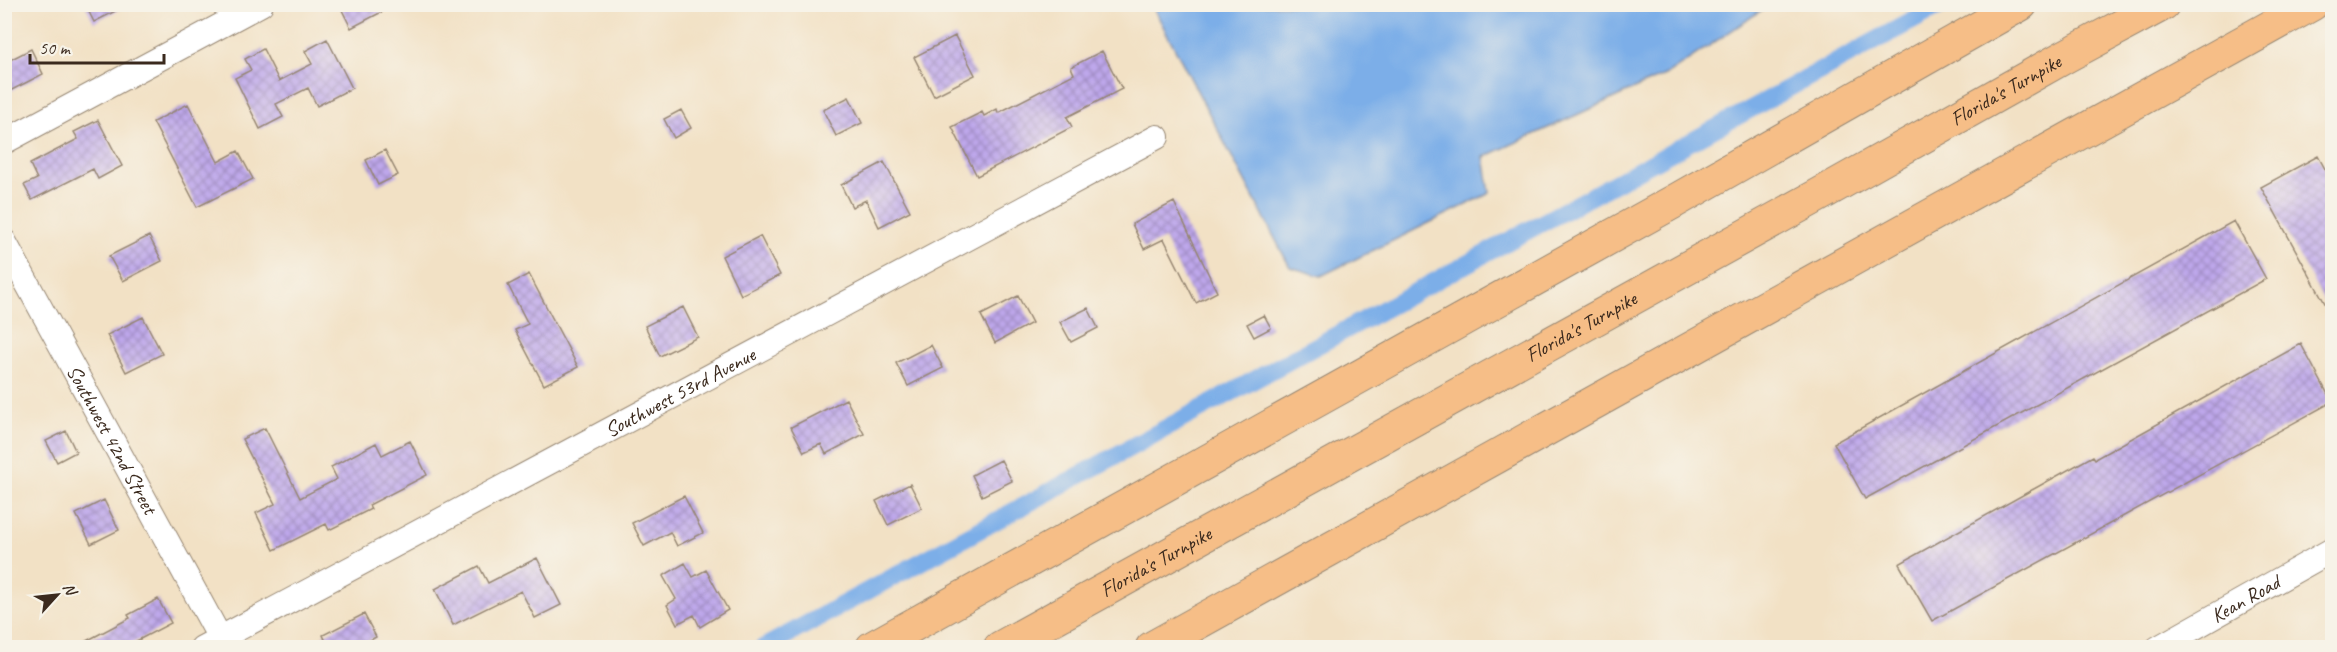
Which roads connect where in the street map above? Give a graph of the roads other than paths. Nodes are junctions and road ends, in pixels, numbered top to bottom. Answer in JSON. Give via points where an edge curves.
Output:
{"nodes":[{"id":1,"x":261,"y":4,"type":"edge"},
{"id":2,"x":2021,"y":4,"type":"edge"},
{"id":3,"x":2163,"y":4,"type":"edge"},
{"id":4,"x":2312,"y":4,"type":"edge"},
{"id":5,"x":1157,"y":137,"type":"dead end"},
{"id":6,"x":4,"y":142,"type":"edge"},
{"id":7,"x":4,"y":241,"type":"edge"},
{"id":8,"x":2332,"y":550,"type":"edge"},
{"id":9,"x":211,"y":643,"type":"edge"},
{"id":10,"x":873,"y":648,"type":"edge"},
{"id":11,"x":1000,"y":648,"type":"edge"},
{"id":12,"x":1152,"y":648,"type":"edge"},
{"id":13,"x":2158,"y":648,"type":"edge"}],
"edges":[{"from":1,"to":6,"type":"street"},
{"from":2,"to":10,"type":"highway"},
{"from":3,"to":11,"type":"highway","name":"Florida's Turnpike"},
{"from":4,"to":12,"type":"highway"},
{"from":5,"to":9,"type":"street","name":"Southwest 53rd Avenue"},
{"from":7,"to":9,"type":"street","name":"Southwest 42nd Street"},
{"from":8,"to":13,"type":"street","name":"Kean Road"}]}
